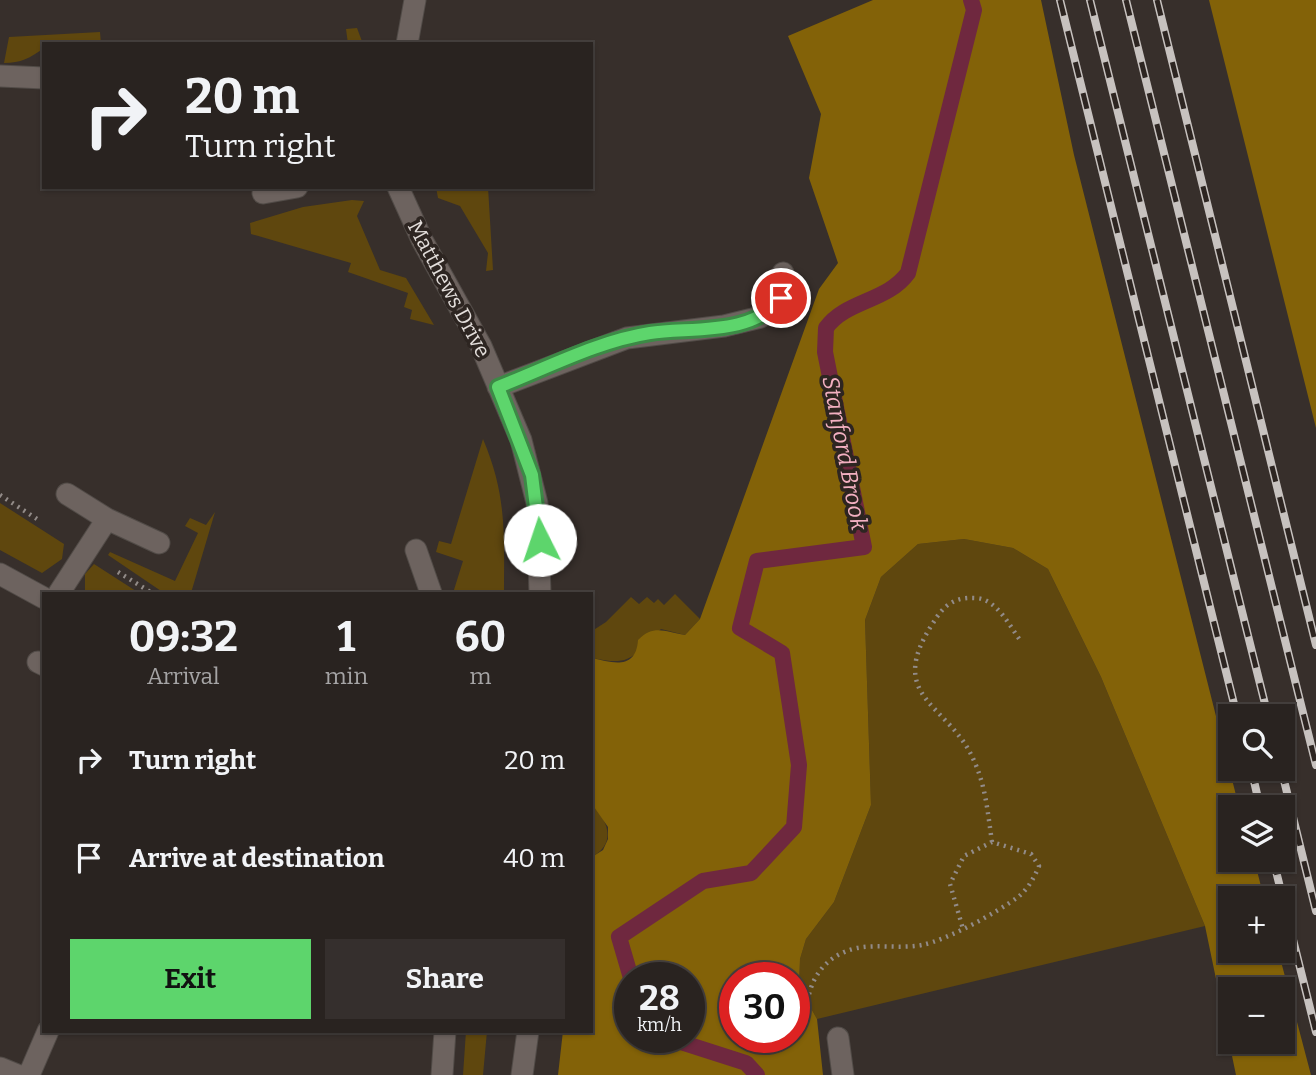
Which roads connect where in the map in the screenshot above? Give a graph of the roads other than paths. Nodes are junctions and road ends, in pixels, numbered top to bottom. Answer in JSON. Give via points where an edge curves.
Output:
{"nodes":[{"id":1,"x":415,"y":0,"type":"edge"},
{"id":2,"x":407,"y":42,"type":"edge"},
{"id":3,"x":0,"y":76,"type":"edge"},
{"id":4,"x":42,"y":78,"type":"edge"},
{"id":5,"x":286,"y":189,"type":"edge"},
{"id":6,"x":399,"y":189,"type":"edge"},
{"id":7,"x":263,"y":193,"type":"dead end"},
{"id":8,"x":783,"y":274,"type":"dead end"},
{"id":9,"x":498,"y":387,"type":"junction"},
{"id":10,"x":67,"y":494,"type":"dead end"},
{"id":11,"x":107,"y":519,"type":"junction"},
{"id":12,"x":159,"y":543,"type":"dead end"},
{"id":13,"x":416,"y":550,"type":"dead end"},
{"id":14,"x":0,"y":574,"type":"edge"},
{"id":15,"x":60,"y":592,"type":"edge"},
{"id":16,"x":431,"y":592,"type":"edge"},
{"id":17,"x":540,"y":592,"type":"edge"},
{"id":18,"x":42,"y":597,"type":"edge"},
{"id":19,"x":47,"y":1033,"type":"edge"},
{"id":20,"x":445,"y":1033,"type":"edge"},
{"id":21,"x":528,"y":1033,"type":"edge"},
{"id":22,"x":838,"y":1038,"type":"dead end"},
{"id":23,"x":0,"y":1068,"type":"edge"},
{"id":24,"x":18,"y":1075,"type":"edge"},
{"id":25,"x":29,"y":1075,"type":"edge"},
{"id":26,"x":442,"y":1075,"type":"edge"},
{"id":27,"x":522,"y":1075,"type":"edge"},
{"id":28,"x":843,"y":1075,"type":"edge"}],
"edges":[{"from":1,"to":2,"type":"street"},
{"from":3,"to":4,"type":"street"},
{"from":5,"to":7,"type":"street"},
{"from":6,"to":9,"type":"street","name":"Matthews Drive"},
{"from":8,"to":9,"type":"street","via":[[781,298],[761,317],[627,338]]},
{"from":9,"to":17,"type":"street","name":"Matthews Drive","via":[[532,475]]},
{"from":10,"to":11,"type":"street"},
{"from":11,"to":12,"type":"street"},
{"from":11,"to":15,"type":"street"},
{"from":13,"to":16,"type":"street"},
{"from":14,"to":18,"type":"street"},
{"from":19,"to":25,"type":"street"},
{"from":20,"to":26,"type":"street"},
{"from":21,"to":27,"type":"street"},
{"from":22,"to":28,"type":"street"},
{"from":23,"to":24,"type":"street"}]}
